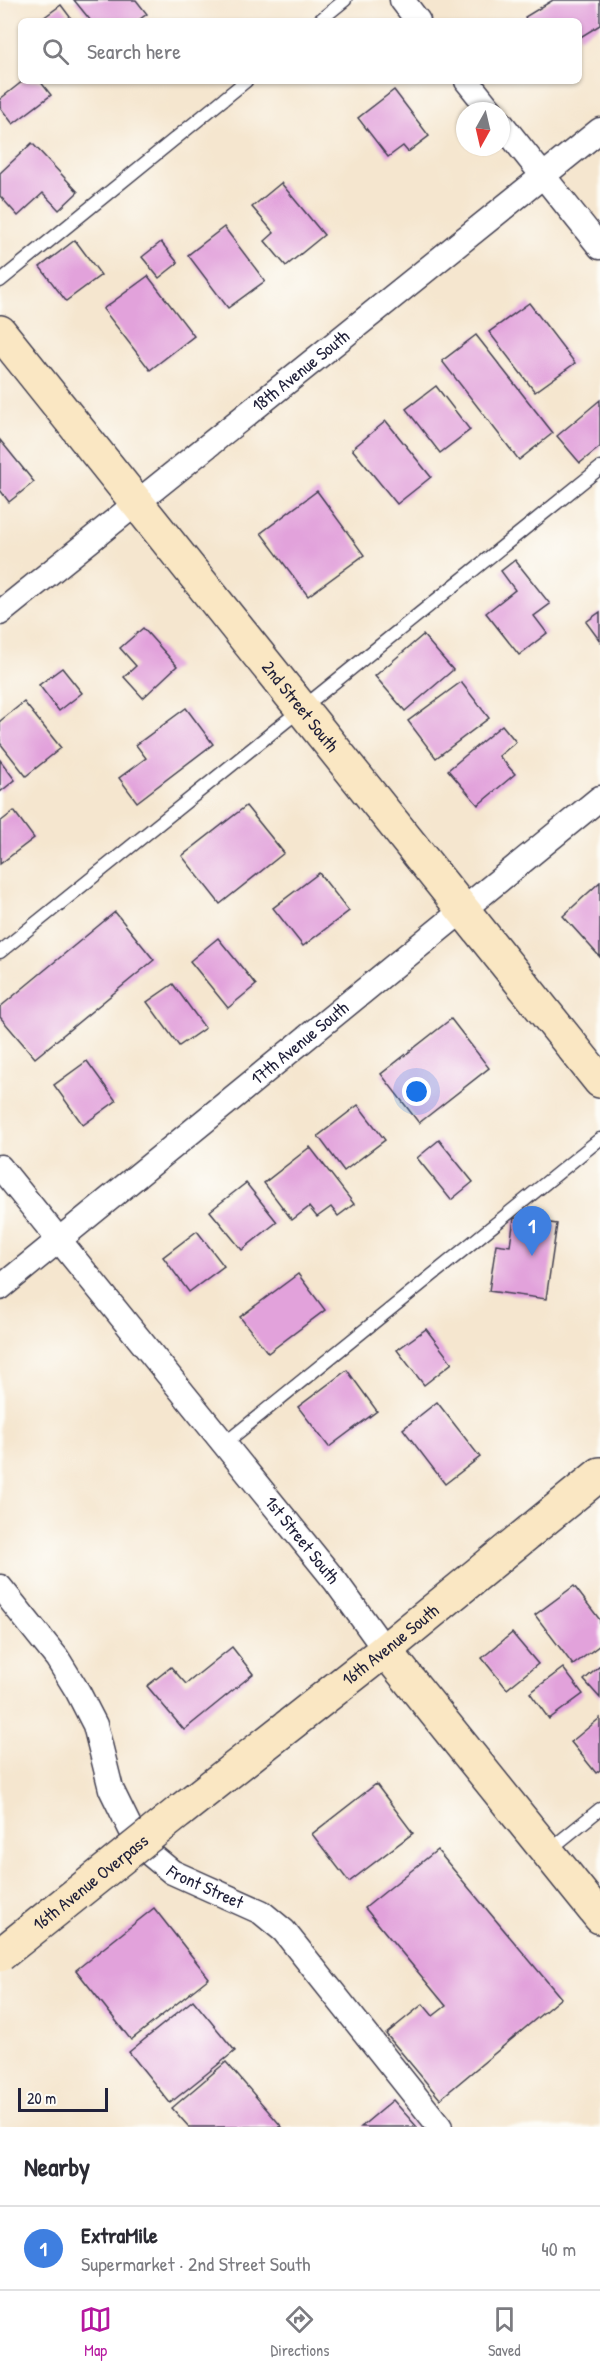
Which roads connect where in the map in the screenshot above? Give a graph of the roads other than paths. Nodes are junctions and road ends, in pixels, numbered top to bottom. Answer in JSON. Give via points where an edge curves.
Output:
{"nodes":[{"id":1,"x":345,"y":0,"type":"edge"},
{"id":2,"x":402,"y":0,"type":"edge"},
{"id":3,"x":323,"y":18,"type":"edge"},
{"id":4,"x":416,"y":18,"type":"edge"},
{"id":5,"x":242,"y":84,"type":"edge"},
{"id":6,"x":469,"y":84,"type":"edge"},
{"id":7,"x":484,"y":102,"type":"edge"},
{"id":8,"x":600,"y":130,"type":"edge"},
{"id":9,"x":510,"y":134,"type":"edge"},
{"id":10,"x":543,"y":176,"type":"junction"},
{"id":11,"x":600,"y":247,"type":"edge"},
{"id":12,"x":0,"y":280,"type":"edge"},
{"id":13,"x":0,"y":332,"type":"edge"},
{"id":14,"x":600,"y":468,"type":"edge"},
{"id":15,"x":137,"y":503,"type":"junction"},
{"id":16,"x":0,"y":613,"type":"edge"},
{"id":17,"x":302,"y":708,"type":"junction"},
{"id":18,"x":600,"y":798,"type":"edge"},
{"id":19,"x":463,"y":909,"type":"junction"},
{"id":20,"x":0,"y":952,"type":"edge"},
{"id":21,"x":600,"y":1081,"type":"edge"},
{"id":22,"x":600,"y":1140,"type":"edge"},
{"id":23,"x":0,"y":1167,"type":"edge"},
{"id":24,"x":59,"y":1241,"type":"junction"},
{"id":25,"x":0,"y":1288,"type":"edge"},
{"id":26,"x":224,"y":1444,"type":"junction"},
{"id":27,"x":600,"y":1474,"type":"edge"},
{"id":28,"x":0,"y":1587,"type":"edge"},
{"id":29,"x":385,"y":1650,"type":"junction"},
{"id":30,"x":600,"y":1809,"type":"edge"},
{"id":31,"x":180,"y":1811,"type":"joint"},
{"id":32,"x":548,"y":1852,"type":"junction"},
{"id":33,"x":600,"y":1917,"type":"edge"},
{"id":34,"x":0,"y":1955,"type":"edge"},
{"id":35,"x":440,"y":2127,"type":"edge"}],
"edges":[{"from":1,"to":3,"type":"lane"},
{"from":2,"to":4,"type":"street"},
{"from":5,"to":12,"type":"lane"},
{"from":6,"to":7,"type":"street"},
{"from":8,"to":10,"type":"street","name":"18th Avenue South"},
{"from":9,"to":10,"type":"street"},
{"from":10,"to":11,"type":"street"},
{"from":10,"to":15,"type":"street","name":"18th Avenue South"},
{"from":13,"to":15,"type":"street","name":"2nd Street South"},
{"from":14,"to":17,"type":"lane"},
{"from":15,"to":16,"type":"street","name":"18th Avenue South"},
{"from":15,"to":17,"type":"street","name":"2nd Street South"},
{"from":17,"to":19,"type":"street","name":"2nd Street South"},
{"from":17,"to":20,"type":"lane"},
{"from":18,"to":19,"type":"street","name":"17th Avenue South"},
{"from":19,"to":21,"type":"street","name":"2nd Street South"},
{"from":19,"to":24,"type":"street","name":"17th Avenue South"},
{"from":22,"to":26,"type":"lane"},
{"from":23,"to":24,"type":"street","name":"1st Street South"},
{"from":24,"to":25,"type":"street","name":"17th Avenue South"},
{"from":24,"to":26,"type":"street","name":"1st Street South"},
{"from":26,"to":29,"type":"street","name":"1st Street South","via":[[336,1582]]},
{"from":27,"to":29,"type":"street","name":"16th Avenue South"},
{"from":28,"to":35,"type":"street","name":"Front Street","via":[[57,1658],[78,1692],[95,1725],[111,1789],[138,1844],[172,1872],[261,1912],[284,1931]]},
{"from":29,"to":31,"type":"street","name":"16th Avenue South"},
{"from":29,"to":32,"type":"street","name":"1st Street South"},
{"from":30,"to":32,"type":"lane"},
{"from":31,"to":34,"type":"street","name":"16th Avenue Overpass","bridge":true},
{"from":32,"to":33,"type":"street","name":"1st Street South"}]}
